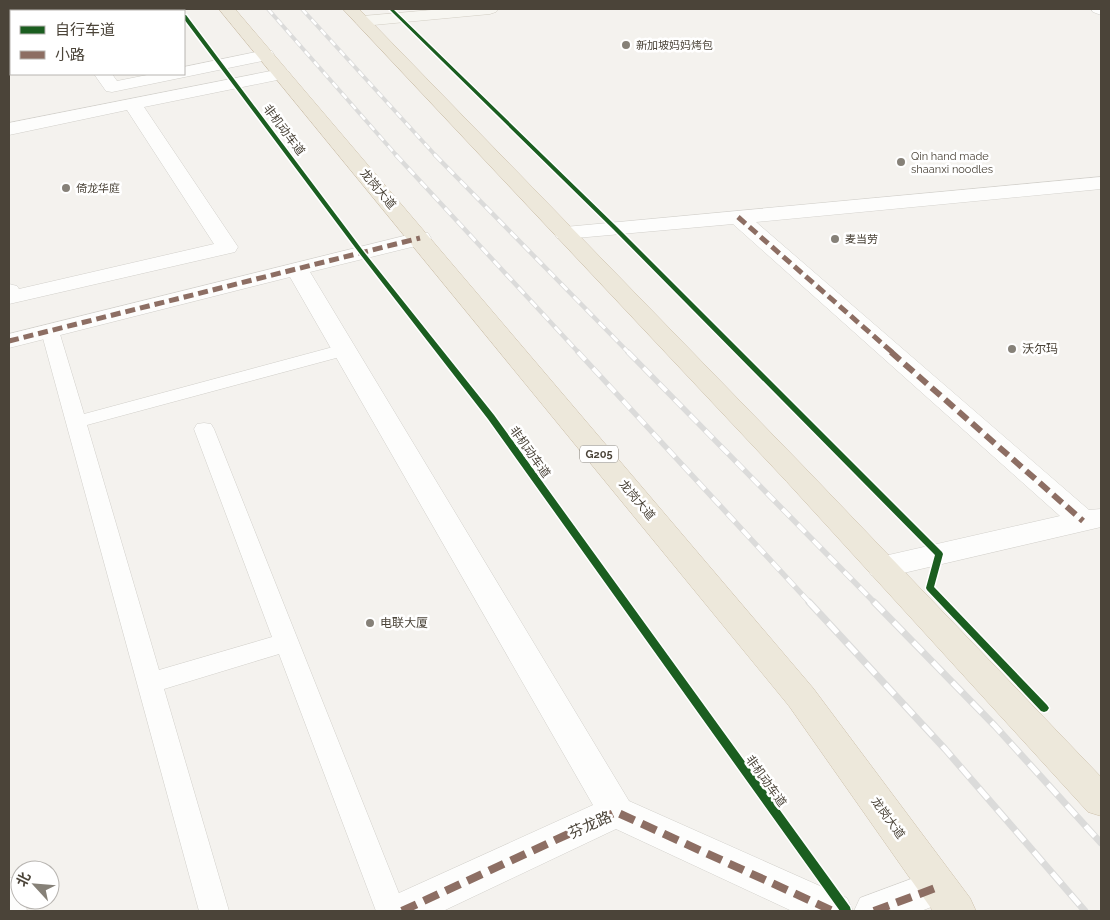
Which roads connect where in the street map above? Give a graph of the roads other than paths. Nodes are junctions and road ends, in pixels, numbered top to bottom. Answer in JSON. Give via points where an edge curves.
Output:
{"nodes":[{"id":1,"x":227,"y":9,"type":"edge"},
{"id":2,"x":490,"y":9,"type":"edge"},
{"id":3,"x":357,"y":15,"type":"edge"},
{"id":4,"x":273,"y":64,"type":"junction"},
{"id":5,"x":185,"y":72,"type":"edge"},
{"id":6,"x":103,"y":75,"type":"edge"},
{"id":7,"x":171,"y":75,"type":"edge"},
{"id":8,"x":133,"y":105,"type":"junction"},
{"id":9,"x":9,"y":129,"type":"edge"},
{"id":10,"x":1101,"y":183,"type":"edge"},
{"id":11,"x":738,"y":217,"type":"junction"},
{"id":12,"x":565,"y":232,"type":"junction"},
{"id":13,"x":420,"y":238,"type":"junction"},
{"id":14,"x":297,"y":269,"type":"junction"},
{"id":15,"x":9,"y":291,"type":"edge"},
{"id":16,"x":50,"y":330,"type":"junction"},
{"id":17,"x":9,"y":341,"type":"edge"},
{"id":18,"x":344,"y":350,"type":"junction"},
{"id":19,"x":76,"y":422,"type":"junction"},
{"id":20,"x":204,"y":428,"type":"dead end"},
{"id":21,"x":1092,"y":519,"type":"edge"},
{"id":22,"x":882,"y":567,"type":"junction"},
{"id":23,"x":286,"y":642,"type":"junction"},
{"id":24,"x":150,"y":683,"type":"junction"},
{"id":25,"x":1101,"y":801,"type":"edge"},
{"id":26,"x":616,"y":812,"type":"junction"},
{"id":27,"x":9,"y":892,"type":"edge"},
{"id":28,"x":947,"y":899,"type":"edge"},
{"id":29,"x":12,"y":911,"type":"edge"},
{"id":30,"x":214,"y":911,"type":"edge"},
{"id":31,"x":391,"y":911,"type":"edge"},
{"id":32,"x":402,"y":911,"type":"edge"},
{"id":33,"x":833,"y":911,"type":"edge"},
{"id":34,"x":874,"y":911,"type":"edge"}],
"edges":[{"from":1,"to":4,"type":"highway","name":"龙岗大道","number":"G205"},
{"from":2,"to":3,"type":"street"},
{"from":3,"to":12,"type":"highway"},
{"from":4,"to":5,"type":"street"},
{"from":4,"to":8,"type":"street"},
{"from":4,"to":13,"type":"highway","name":"龙岗大道","number":"G205"},
{"from":6,"to":7,"type":"street","via":[[112,87]]},
{"from":8,"to":9,"type":"street"},
{"from":8,"to":15,"type":"street","via":[[227,247],[11,298]]},
{"from":10,"to":11,"type":"street"},
{"from":11,"to":12,"type":"street"},
{"from":11,"to":21,"type":"street"},
{"from":12,"to":22,"type":"highway"},
{"from":13,"to":14,"type":"street"},
{"from":13,"to":28,"type":"highway","name":"龙岗大道","number":"G205","via":[[801,697]]},
{"from":14,"to":16,"type":"street"},
{"from":14,"to":18,"type":"street"},
{"from":16,"to":17,"type":"street"},
{"from":16,"to":19,"type":"lane"},
{"from":18,"to":19,"type":"lane"},
{"from":18,"to":26,"type":"street"},
{"from":19,"to":24,"type":"lane"},
{"from":20,"to":23,"type":"lane"},
{"from":21,"to":22,"type":"street"},
{"from":22,"to":25,"type":"highway"},
{"from":23,"to":24,"type":"lane"},
{"from":23,"to":31,"type":"lane"},
{"from":24,"to":30,"type":"lane"},
{"from":26,"to":32,"type":"street","name":"芬龙路"},
{"from":26,"to":33,"type":"street","name":"芬龙路"},
{"from":27,"to":29,"type":"lane"},
{"from":28,"to":34,"type":"street"}]}
